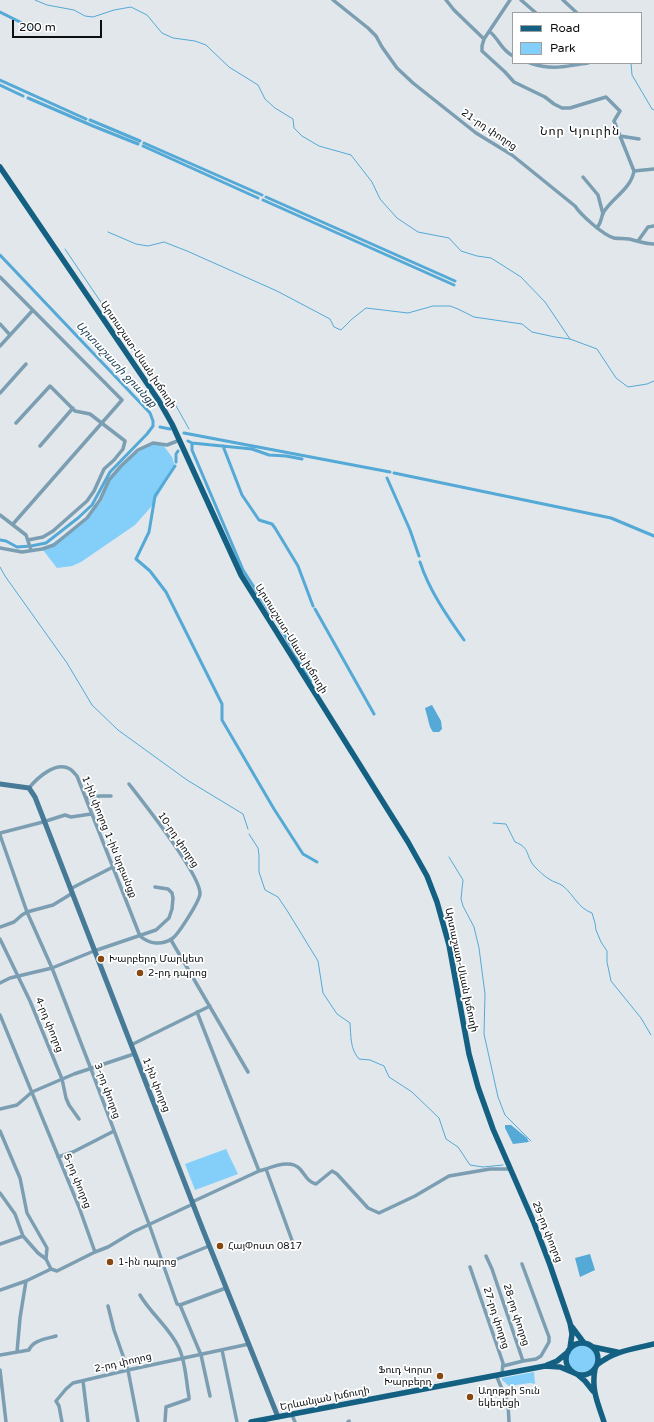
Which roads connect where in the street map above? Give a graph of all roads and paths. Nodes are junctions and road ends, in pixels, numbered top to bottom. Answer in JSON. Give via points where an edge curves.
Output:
{"nodes":[{"id":1,"x":333,"y":0,"type":"edge"},
{"id":2,"x":446,"y":0,"type":"edge"},
{"id":3,"x":510,"y":0,"type":"edge"},
{"id":4,"x":521,"y":0,"type":"edge"},
{"id":5,"x":563,"y":0,"type":"edge"},
{"id":6,"x":535,"y":12,"type":"edge"},
{"id":7,"x":576,"y":12,"type":"edge"},
{"id":8,"x":490,"y":32,"type":"junction"},
{"id":9,"x":484,"y":39,"type":"junction"},
{"id":10,"x":512,"y":55,"type":"edge"},
{"id":11,"x":534,"y":64,"type":"edge"},
{"id":12,"x":583,"y":64,"type":"edge"},
{"id":13,"x":620,"y":136,"type":"junction"},
{"id":14,"x":639,"y":139,"type":"dead end"},
{"id":15,"x":0,"y":167,"type":"edge"},
{"id":16,"x":654,"y":169,"type":"edge"},
{"id":17,"x":634,"y":171,"type":"junction"},
{"id":18,"x":583,"y":176,"type":"dead end"},
{"id":19,"x":603,"y":214,"type":"junction"},
{"id":20,"x":654,"y":226,"type":"edge"},
{"id":21,"x":597,"y":228,"type":"junction"},
{"id":22,"x":638,"y":242,"type":"junction"},
{"id":23,"x":654,"y":244,"type":"edge"},
{"id":24,"x":0,"y":277,"type":"edge"},
{"id":25,"x":32,"y":310,"type":"junction"},
{"id":26,"x":0,"y":324,"type":"edge"},
{"id":27,"x":10,"y":335,"type":"junction"},
{"id":28,"x":0,"y":346,"type":"edge"},
{"id":29,"x":26,"y":364,"type":"dead end"},
{"id":30,"x":0,"y":393,"type":"edge"},
{"id":31,"x":73,"y":408,"type":"junction"},
{"id":32,"x":16,"y":423,"type":"dead end"},
{"id":33,"x":102,"y":423,"type":"junction"},
{"id":34,"x":180,"y":440,"type":"junction"},
{"id":35,"x":40,"y":446,"type":"dead end"},
{"id":36,"x":0,"y":515,"type":"edge"},
{"id":37,"x":13,"y":524,"type":"junction"},
{"id":38,"x":28,"y":540,"type":"junction"},
{"id":39,"x":0,"y":548,"type":"edge"},
{"id":40,"x":31,"y":550,"type":"junction"},
{"id":41,"x":0,"y":784,"type":"edge"},
{"id":42,"x":129,"y":784,"type":"dead end"},
{"id":43,"x":29,"y":788,"type":"junction"},
{"id":44,"x":111,"y":796,"type":"dead end"},
{"id":45,"x":86,"y":798,"type":"junction"},
{"id":46,"x":91,"y":814,"type":"junction"},
{"id":47,"x":43,"y":822,"type":"junction"},
{"id":48,"x":0,"y":834,"type":"edge"},
{"id":49,"x":113,"y":867,"type":"junction"},
{"id":50,"x":155,"y":887,"type":"dead end"},
{"id":51,"x":70,"y":891,"type":"junction"},
{"id":52,"x":27,"y":912,"type":"junction"},
{"id":53,"x":0,"y":927,"type":"edge"},
{"id":54,"x":140,"y":936,"type":"junction"},
{"id":55,"x":0,"y":939,"type":"edge"},
{"id":56,"x":171,"y":940,"type":"junction"},
{"id":57,"x":94,"y":951,"type":"junction"},
{"id":58,"x":52,"y":968,"type":"junction"},
{"id":59,"x":18,"y":977,"type":"junction"},
{"id":60,"x":0,"y":983,"type":"edge"},
{"id":61,"x":210,"y":1006,"type":"junction"},
{"id":62,"x":197,"y":1012,"type":"junction"},
{"id":63,"x":0,"y":1015,"type":"edge"},
{"id":64,"x":131,"y":1044,"type":"junction"},
{"id":65,"x":134,"y":1054,"type":"junction"},
{"id":66,"x":91,"y":1069,"type":"junction"},
{"id":67,"x":248,"y":1072,"type":"dead end"},
{"id":68,"x":62,"y":1079,"type":"junction"},
{"id":69,"x":32,"y":1092,"type":"junction"},
{"id":70,"x":0,"y":1109,"type":"edge"},
{"id":71,"x":79,"y":1119,"type":"dead end"},
{"id":72,"x":0,"y":1131,"type":"edge"},
{"id":73,"x":114,"y":1131,"type":"junction"},
{"id":74,"x":502,"y":1149,"type":"joint"},
{"id":75,"x":58,"y":1157,"type":"junction"},
{"id":76,"x":266,"y":1169,"type":"junction"},
{"id":77,"x":511,"y":1169,"type":"junction"},
{"id":78,"x":258,"y":1171,"type":"junction"},
{"id":79,"x":0,"y":1193,"type":"edge"},
{"id":80,"x":193,"y":1203,"type":"junction"},
{"id":81,"x":149,"y":1224,"type":"junction"},
{"id":82,"x":23,"y":1236,"type":"junction"},
{"id":83,"x":293,"y":1243,"type":"dead end"},
{"id":84,"x":0,"y":1244,"type":"edge"},
{"id":85,"x":209,"y":1246,"type":"junction"},
{"id":86,"x":95,"y":1252,"type":"junction"},
{"id":87,"x":486,"y":1256,"type":"dead end"},
{"id":88,"x":46,"y":1259,"type":"junction"},
{"id":89,"x":522,"y":1264,"type":"dead end"},
{"id":90,"x":163,"y":1265,"type":"junction"},
{"id":91,"x":470,"y":1267,"type":"dead end"},
{"id":92,"x":51,"y":1269,"type":"junction"},
{"id":93,"x":26,"y":1282,"type":"junction"},
{"id":94,"x":226,"y":1288,"type":"junction"},
{"id":95,"x":0,"y":1290,"type":"edge"},
{"id":96,"x":140,"y":1294,"type":"dead end"},
{"id":97,"x":180,"y":1305,"type":"junction"},
{"id":98,"x":108,"y":1306,"type":"dead end"},
{"id":99,"x":570,"y":1323,"type":"junction"},
{"id":100,"x":56,"y":1336,"type":"dead end"},
{"id":101,"x":584,"y":1343,"type":"junction"},
{"id":102,"x":249,"y":1344,"type":"junction"},
{"id":103,"x":654,"y":1344,"type":"edge"},
{"id":104,"x":593,"y":1347,"type":"junction"},
{"id":105,"x":222,"y":1350,"type":"junction"},
{"id":106,"x":569,"y":1350,"type":"junction"},
{"id":107,"x":17,"y":1352,"type":"junction"},
{"id":108,"x":619,"y":1352,"type":"junction"},
{"id":109,"x":0,"y":1355,"type":"edge"},
{"id":110,"x":201,"y":1355,"type":"junction"},
{"id":111,"x":182,"y":1358,"type":"junction"},
{"id":112,"x":523,"y":1360,"type":"junction"},
{"id":113,"x":503,"y":1366,"type":"junction"},
{"id":114,"x":545,"y":1366,"type":"junction"},
{"id":115,"x":596,"y":1367,"type":"junction"},
{"id":116,"x":0,"y":1370,"type":"edge"},
{"id":117,"x":128,"y":1370,"type":"junction"},
{"id":118,"x":575,"y":1373,"type":"junction"},
{"id":119,"x":499,"y":1375,"type":"junction"},
{"id":120,"x":83,"y":1381,"type":"junction"},
{"id":121,"x":594,"y":1392,"type":"junction"},
{"id":122,"x":210,"y":1396,"type":"dead end"},
{"id":123,"x":292,"y":1415,"type":"junction"},
{"id":124,"x":278,"y":1417,"type":"junction"},
{"id":125,"x":6,"y":1422,"type":"edge"},
{"id":126,"x":62,"y":1422,"type":"edge"},
{"id":127,"x":88,"y":1422,"type":"edge"},
{"id":128,"x":138,"y":1422,"type":"edge"},
{"id":129,"x":165,"y":1422,"type":"edge"},
{"id":130,"x":237,"y":1422,"type":"edge"},
{"id":131,"x":251,"y":1422,"type":"edge"},
{"id":132,"x":295,"y":1422,"type":"edge"},
{"id":133,"x":509,"y":1422,"type":"edge"},
{"id":134,"x":604,"y":1422,"type":"edge"}],
"edges":[{"from":1,"to":21,"type":"street","name":"21-րդ փողոց","via":[[376,36],[397,68],[413,83],[476,133],[512,155],[575,206],[579,213]]},
{"from":2,"to":9,"type":"street"},
{"from":3,"to":8,"type":"street"},
{"from":4,"to":6,"type":"street"},
{"from":5,"to":7,"type":"street"},
{"from":8,"to":9,"type":"street"},
{"from":8,"to":10,"type":"street","via":[[503,50]]},
{"from":9,"to":13,"type":"street","via":[[482,51],[514,82],[562,108],[606,97],[620,111],[614,121]]},
{"from":11,"to":12,"type":"street","via":[[563,68]]},
{"from":13,"to":14,"type":"street"},
{"from":13,"to":17,"type":"street"},
{"from":15,"to":34,"type":"main road","name":"Արտաշատ-Սևան խճուղի","via":[[159,401]]},
{"from":16,"to":17,"type":"street"},
{"from":17,"to":19,"type":"street","via":[[630,181]]},
{"from":18,"to":19,"type":"street","via":[[598,195]]},
{"from":19,"to":21,"type":"street"},
{"from":20,"to":22,"type":"street","via":[[648,227]]},
{"from":21,"to":22,"type":"street","name":"21-րդ փողոց","via":[[613,238]]},
{"from":22,"to":23,"type":"street","name":"21-րդ փողոց"},
{"from":24,"to":25,"type":"street"},
{"from":25,"to":27,"type":"street"},
{"from":25,"to":33,"type":"street","via":[[122,400]]},
{"from":26,"to":27,"type":"street"},
{"from":27,"to":28,"type":"street"},
{"from":29,"to":30,"type":"street"},
{"from":31,"to":32,"type":"street","via":[[50,386]]},
{"from":31,"to":33,"type":"street","via":[[90,414]]},
{"from":31,"to":35,"type":"street"},
{"from":33,"to":37,"type":"street"},
{"from":33,"to":38,"type":"street","via":[[125,441],[123,449],[104,469],[94,491],[78,510],[43,537]]},
{"from":34,"to":40,"type":"street","via":[[167,445],[153,443],[138,450],[109,480],[100,500],[87,518],[54,544]]},
{"from":34,"to":74,"type":"main road","name":"Արտաշատ-Սևան խճուղի","via":[[241,575],[408,842],[430,883],[446,933],[469,1054],[488,1117]]},
{"from":36,"to":37,"type":"street"},
{"from":37,"to":38,"type":"street"},
{"from":38,"to":40,"type":"street"},
{"from":39,"to":40,"type":"street","via":[[22,552]]},
{"from":41,"to":43,"type":"main road"},
{"from":42,"to":56,"type":"street","name":"10-րդ փողոց","via":[[178,850],[200,893],[178,933]]},
{"from":43,"to":45,"type":"street","name":"1-ին փողոց 1-ին նրբանցք","via":[[46,772],[62,767],[71,770],[77,776]]},
{"from":43,"to":47,"type":"main road","name":"1-ին փողոց"},
{"from":44,"to":45,"type":"street"},
{"from":45,"to":46,"type":"street","name":"1-ին փողոց 1-ին նրբանցք"},
{"from":46,"to":47,"type":"street","via":[[71,817],[65,815]]},
{"from":46,"to":49,"type":"street","name":"1-ին փողոց 1-ին նրբանցք"},
{"from":47,"to":48,"type":"street"},
{"from":47,"to":51,"type":"main road","name":"1-ին փողոց"},
{"from":48,"to":52,"type":"street","name":"3-րդ փողոց"},
{"from":49,"to":51,"type":"street"},
{"from":49,"to":54,"type":"street","name":"1-ին փողոց 1-ին նրբանցք"},
{"from":50,"to":54,"type":"street","via":[[168,889],[172,893],[172,909],[169,918],[156,930]]},
{"from":51,"to":52,"type":"street","via":[[53,905]]},
{"from":51,"to":57,"type":"main road","name":"1-ին փողոց"},
{"from":52,"to":53,"type":"street","via":[[14,922]]},
{"from":52,"to":58,"type":"street","name":"3-րդ փողոց"},
{"from":54,"to":56,"type":"street","via":[[151,943]]},
{"from":54,"to":57,"type":"street"},
{"from":55,"to":59,"type":"street","name":"4-րդ փողոց"},
{"from":56,"to":61,"type":"street"},
{"from":57,"to":58,"type":"street"},
{"from":57,"to":64,"type":"main road","name":"1-ին փողոց"},
{"from":58,"to":59,"type":"street"},
{"from":58,"to":66,"type":"street","name":"3-րդ փողոց"},
{"from":59,"to":60,"type":"street"},
{"from":59,"to":68,"type":"street","name":"4-րդ փողոց"},
{"from":61,"to":62,"type":"street"},
{"from":61,"to":67,"type":"street"},
{"from":62,"to":64,"type":"street"},
{"from":62,"to":78,"type":"street"},
{"from":63,"to":69,"type":"street","name":"5-րդ փողոց"},
{"from":64,"to":65,"type":"main road","name":"1-ին փողոց"},
{"from":65,"to":66,"type":"street"},
{"from":65,"to":80,"type":"main road","name":"1-ին փողոց"},
{"from":66,"to":68,"type":"street"},
{"from":66,"to":73,"type":"street","name":"3-րդ փողոց"},
{"from":68,"to":69,"type":"street"},
{"from":68,"to":71,"type":"street","name":"4-րդ փողոց","via":[[66,1098]]},
{"from":69,"to":70,"type":"street","via":[[17,1105]]},
{"from":69,"to":75,"type":"street","name":"5-րդ փողոց"},
{"from":72,"to":88,"type":"street","via":[[20,1178],[27,1213],[47,1248]]},
{"from":73,"to":75,"type":"street"},
{"from":73,"to":81,"type":"street","name":"3-րդ փողոց"},
{"from":74,"to":77,"type":"main road","name":"29-րդ փողոց"},
{"from":75,"to":86,"type":"street","name":"5-րդ փողոց"},
{"from":76,"to":77,"type":"street","via":[[294,1165],[310,1182],[316,1184],[332,1171],[368,1208],[378,1213],[415,1196],[449,1176],[490,1169]]},
{"from":76,"to":78,"type":"street"},
{"from":76,"to":83,"type":"street"},
{"from":77,"to":99,"type":"main road","name":"29-րդ փողոց","via":[[543,1244]]},
{"from":78,"to":80,"type":"street"},
{"from":79,"to":82,"type":"street","via":[[15,1214]]},
{"from":80,"to":81,"type":"street"},
{"from":80,"to":85,"type":"main road","name":"1-ին փողոց"},
{"from":81,"to":86,"type":"street"},
{"from":81,"to":90,"type":"street","name":"3-րդ փողոց"},
{"from":82,"to":84,"type":"street"},
{"from":82,"to":88,"type":"street"},
{"from":85,"to":90,"type":"street"},
{"from":85,"to":94,"type":"main road","name":"1-ին փողոց"},
{"from":86,"to":92,"type":"street","via":[[57,1271]]},
{"from":87,"to":112,"type":"street","name":"28-րդ փողոց"},
{"from":88,"to":92,"type":"street"},
{"from":89,"to":112,"type":"street","via":[[549,1337],[541,1356]]},
{"from":90,"to":97,"type":"street","name":"3-րդ փողոց","via":[[177,1304]]},
{"from":91,"to":113,"type":"street","name":"27-րդ փողոց"},
{"from":92,"to":93,"type":"street"},
{"from":93,"to":95,"type":"street"},
{"from":93,"to":107,"type":"street"},
{"from":94,"to":97,"type":"street"},
{"from":94,"to":102,"type":"main road","name":"1-ին փողոց"},
{"from":96,"to":111,"type":"street","via":[[174,1339]]},
{"from":97,"to":110,"type":"street","name":"3-րդ փողոց"},
{"from":98,"to":117,"type":"street"},
{"from":99,"to":101,"type":"main road","name":"29-րդ փողոց"},
{"from":99,"to":106,"type":"main road","name":"29-րդ փողոց","via":[[572,1334]]},
{"from":100,"to":107,"type":"street","via":[[34,1343],[29,1350]]},
{"from":101,"to":104,"type":"main road"},
{"from":101,"to":106,"type":"main road","via":[[575,1344]]},
{"from":102,"to":105,"type":"street","name":"2-րդ փողոց"},
{"from":102,"to":124,"type":"main road","name":"1-ին փողոց"},
{"from":103,"to":108,"type":"main road"},
{"from":104,"to":108,"type":"main road"},
{"from":104,"to":115,"type":"main road","via":[[598,1357]]},
{"from":105,"to":110,"type":"street","name":"2-րդ փողոց"},
{"from":105,"to":130,"type":"street"},
{"from":106,"to":114,"type":"main road","name":"Երևանյան խճուղի","via":[[557,1361]]},
{"from":106,"to":118,"type":"main road","via":[[566,1362]]},
{"from":107,"to":109,"type":"street"},
{"from":108,"to":115,"type":"main road","via":[[605,1358]]},
{"from":110,"to":111,"type":"street","name":"2-րդ փողոց"},
{"from":110,"to":122,"type":"street","name":"3-րդ փողոց"},
{"from":111,"to":117,"type":"street","name":"2-րդ փողոց"},
{"from":111,"to":129,"type":"street","via":[[189,1397],[166,1407]]},
{"from":112,"to":113,"type":"street","name":"28-րդ փողոց"},
{"from":113,"to":119,"type":"street","name":"27-րդ փողոց"},
{"from":114,"to":118,"type":"main road","name":"Երևանյան խճուղի"},
{"from":114,"to":119,"type":"main road","name":"Երևանյան խճուղի"},
{"from":115,"to":118,"type":"main road","via":[[586,1375]]},
{"from":115,"to":121,"type":"main road"},
{"from":116,"to":125,"type":"street"},
{"from":117,"to":120,"type":"street","name":"2-րդ փողոց"},
{"from":117,"to":128,"type":"street"},
{"from":118,"to":121,"type":"main road"},
{"from":119,"to":123,"type":"main road","name":"Երևանյան խճուղի"},
{"from":119,"to":133,"type":"street","via":[[508,1403]]},
{"from":120,"to":126,"type":"street","name":"2-րդ փողոց","via":[[73,1383],[56,1401]]},
{"from":120,"to":127,"type":"street"},
{"from":121,"to":134,"type":"main road"},
{"from":123,"to":124,"type":"main road","name":"Երևանյան խճուղի"},
{"from":123,"to":132,"type":"street"},
{"from":124,"to":131,"type":"main road","name":"Երևանյան խճուղի"}]}
